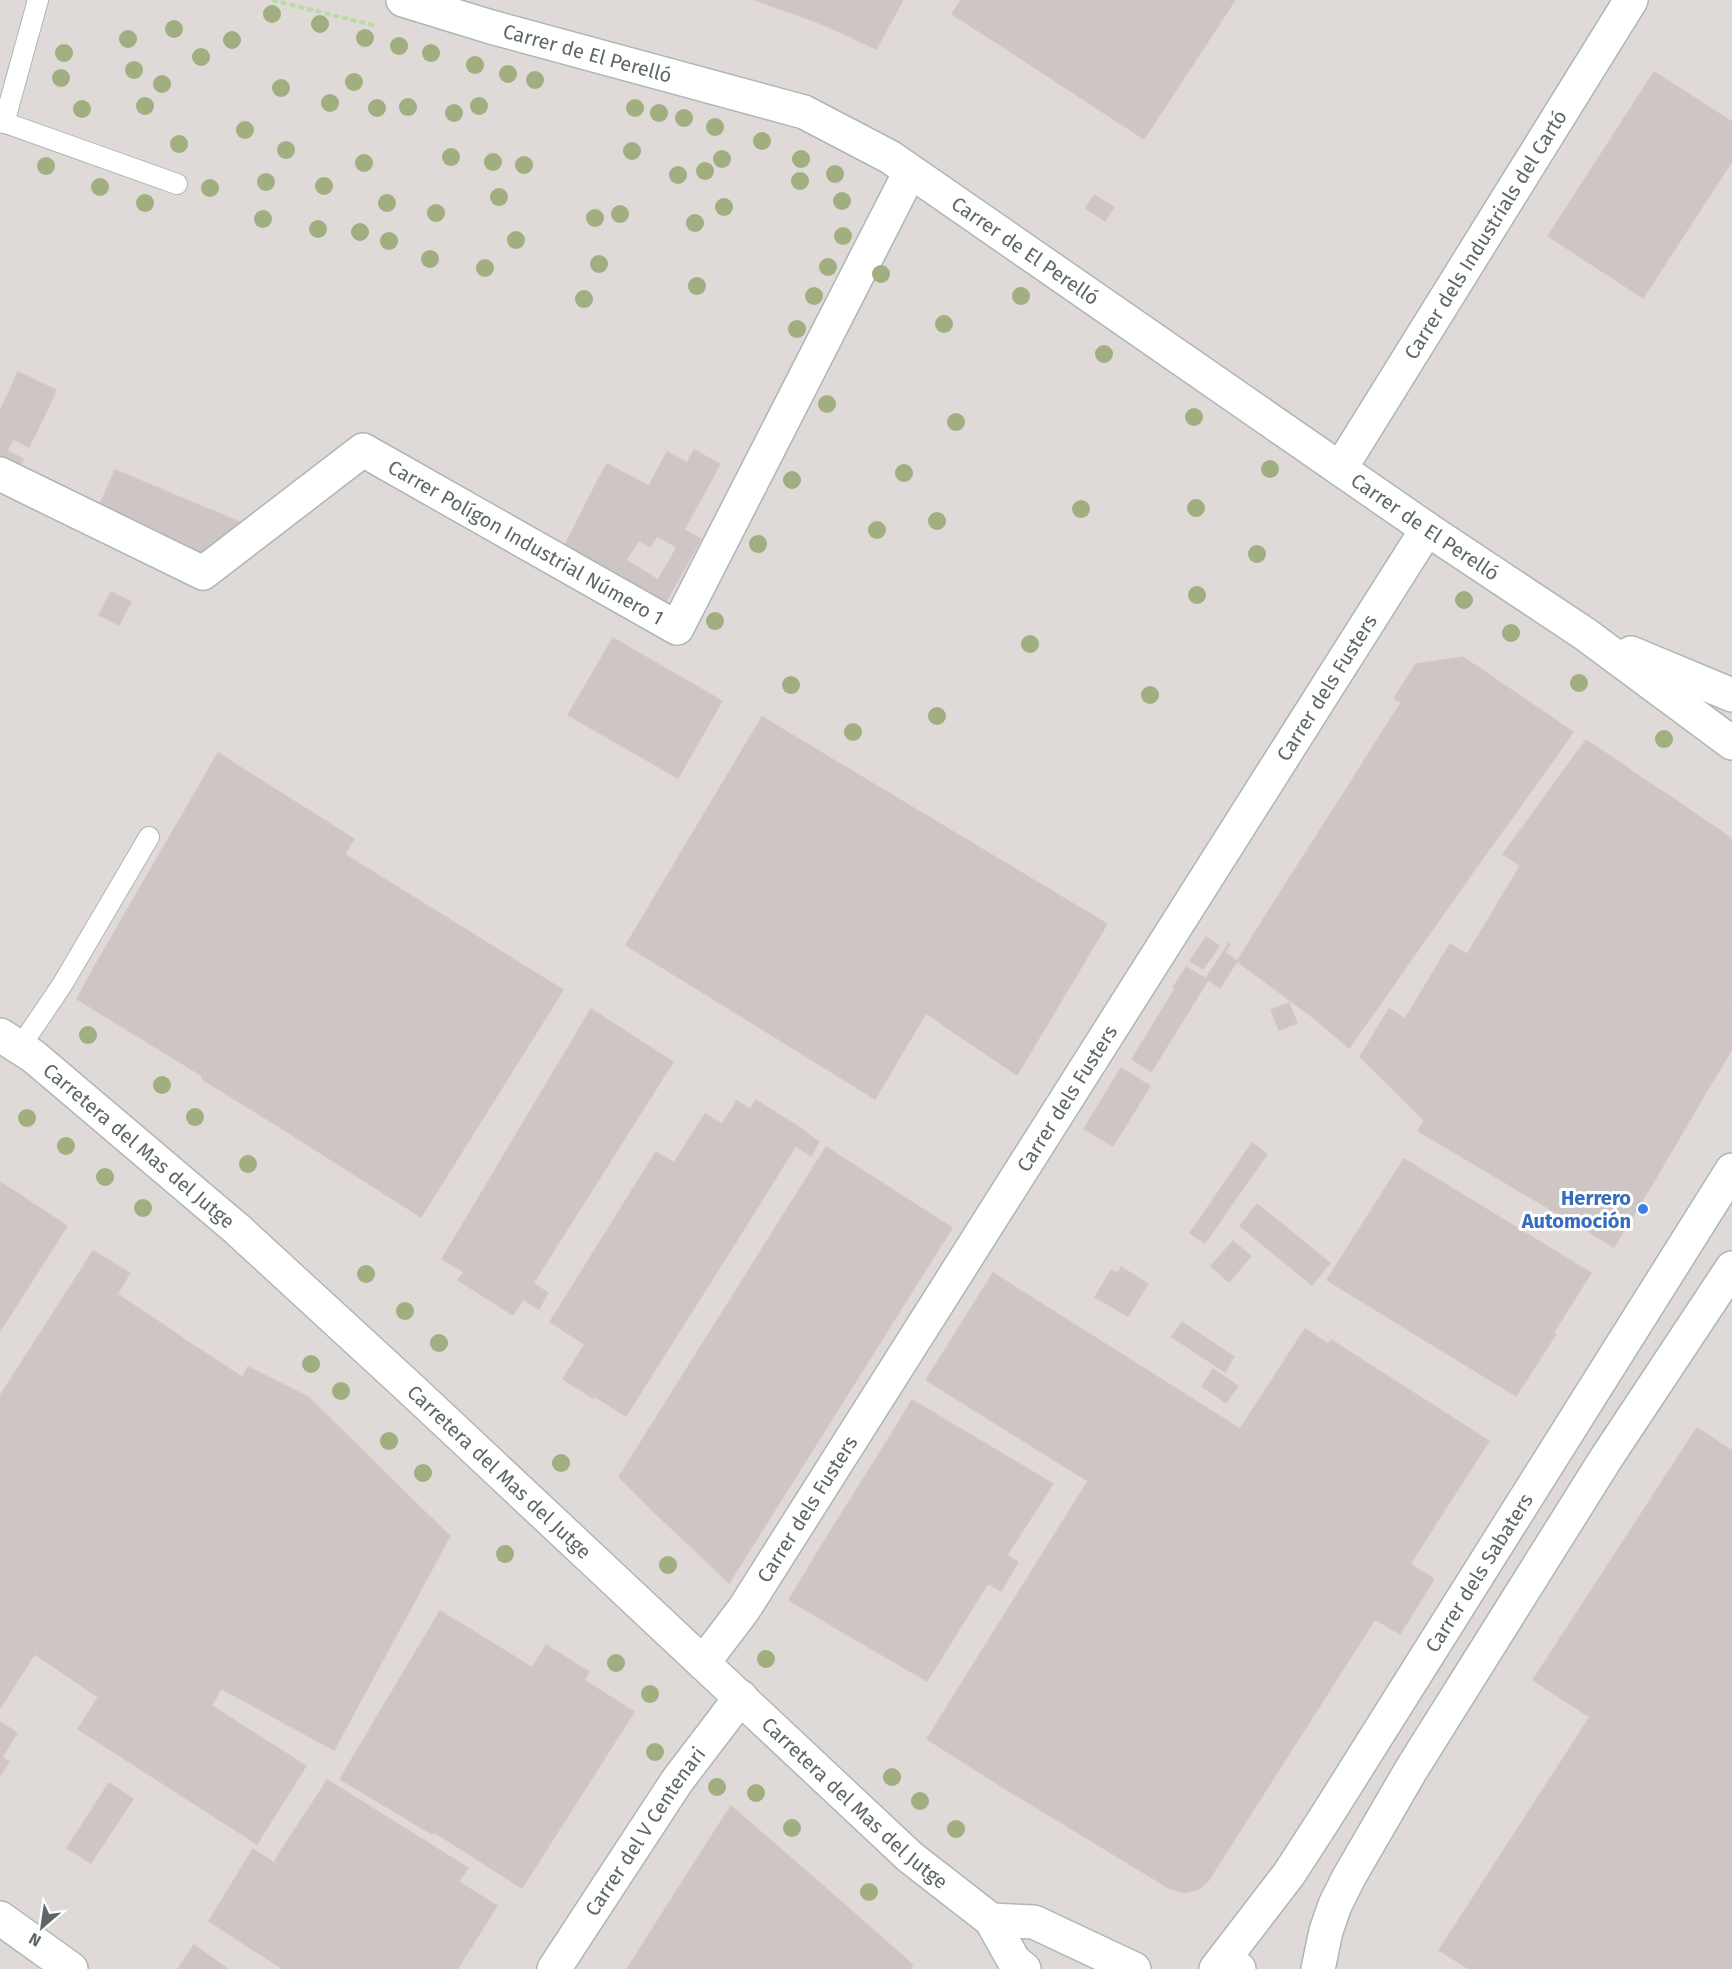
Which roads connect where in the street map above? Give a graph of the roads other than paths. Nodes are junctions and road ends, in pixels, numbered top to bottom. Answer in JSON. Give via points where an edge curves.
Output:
{"nodes":[{"id":1,"x":38,"y":0,"type":"edge"},
{"id":2,"x":403,"y":0,"type":"edge"},
{"id":3,"x":1631,"y":0,"type":"edge"},
{"id":4,"x":497,"y":13,"type":"edge"},
{"id":5,"x":2,"y":122,"type":"edge"},
{"id":6,"x":910,"y":172,"type":"junction"},
{"id":7,"x":177,"y":184,"type":"dead end"},
{"id":8,"x":1340,"y":469,"type":"junction"},
{"id":9,"x":0,"y":474,"type":"edge"},
{"id":10,"x":1427,"y":529,"type":"junction"},
{"id":11,"x":1585,"y":634,"type":"junction"},
{"id":12,"x":1732,"y":694,"type":"edge"},
{"id":13,"x":1732,"y":743,"type":"edge"},
{"id":14,"x":149,"y":837,"type":"dead end"},
{"id":15,"x":10,"y":1041,"type":"edge"},
{"id":16,"x":1732,"y":1170,"type":"edge"},
{"id":17,"x":1732,"y":1268,"type":"edge"},
{"id":18,"x":703,"y":1663,"type":"junction"},
{"id":19,"x":741,"y":1697,"type":"junction"},
{"id":20,"x":0,"y":1917,"type":"edge"},
{"id":21,"x":991,"y":1920,"type":"junction"},
{"id":22,"x":71,"y":1969,"type":"edge"},
{"id":23,"x":554,"y":1969,"type":"edge"},
{"id":24,"x":1024,"y":1969,"type":"edge"},
{"id":25,"x":1134,"y":1969,"type":"edge"},
{"id":26,"x":1216,"y":1969,"type":"edge"},
{"id":27,"x":1221,"y":1969,"type":"edge"},
{"id":28,"x":1239,"y":1969,"type":"edge"},
{"id":29,"x":1318,"y":1969,"type":"edge"}],
"edges":[{"from":1,"to":5,"type":"lane"},
{"from":2,"to":4,"type":"street","name":"Carrer de El Perelló"},
{"from":3,"to":8,"type":"street","name":"Carrer dels Industrials del Cartó"},
{"from":4,"to":6,"type":"street","name":"Carrer de El Perelló","via":[[804,112],[890,157]]},
{"from":5,"to":7,"type":"lane"},
{"from":6,"to":8,"type":"street","name":"Carrer de El Perelló"},
{"from":6,"to":9,"type":"street","name":"Carrer Polígon Industrial Número 1","via":[[677,628],[363,450],[202,573]]},
{"from":8,"to":10,"type":"street","name":"Carrer de El Perelló"},
{"from":10,"to":11,"type":"street","name":"Carrer de El Perelló"},
{"from":10,"to":18,"type":"street","name":"Carrer dels Fusters","via":[[750,1599]]},
{"from":11,"to":12,"type":"street","name":"Carrer de El Perelló"},
{"from":11,"to":13,"type":"street","name":"Carrer de El Perelló"},
{"from":14,"to":15,"type":"lane","via":[[62,985]]},
{"from":15,"to":18,"type":"street","name":"Carretera del Mas del Jutge","via":[[33,1056],[237,1229]]},
{"from":16,"to":26,"type":"street","name":"Carrer dels Sabaters","via":[[1322,1823]]},
{"from":17,"to":29,"type":"street","via":[[1605,1460],[1411,1770],[1335,1905]]},
{"from":18,"to":19,"type":"street","name":"Carretera del Mas del Jutge"},
{"from":19,"to":21,"type":"street","name":"Carretera del Mas del Jutge","via":[[910,1857]]},
{"from":19,"to":23,"type":"street","name":"Carrer del V Centenari","via":[[676,1781]]},
{"from":20,"to":22,"type":"street"},
{"from":21,"to":24,"type":"street","name":"Carretera del Mas del Jutge","via":[[1014,1962]]},
{"from":21,"to":25,"type":"street","via":[[1034,1922]]},
{"from":27,"to":28,"type":"street"}]}
